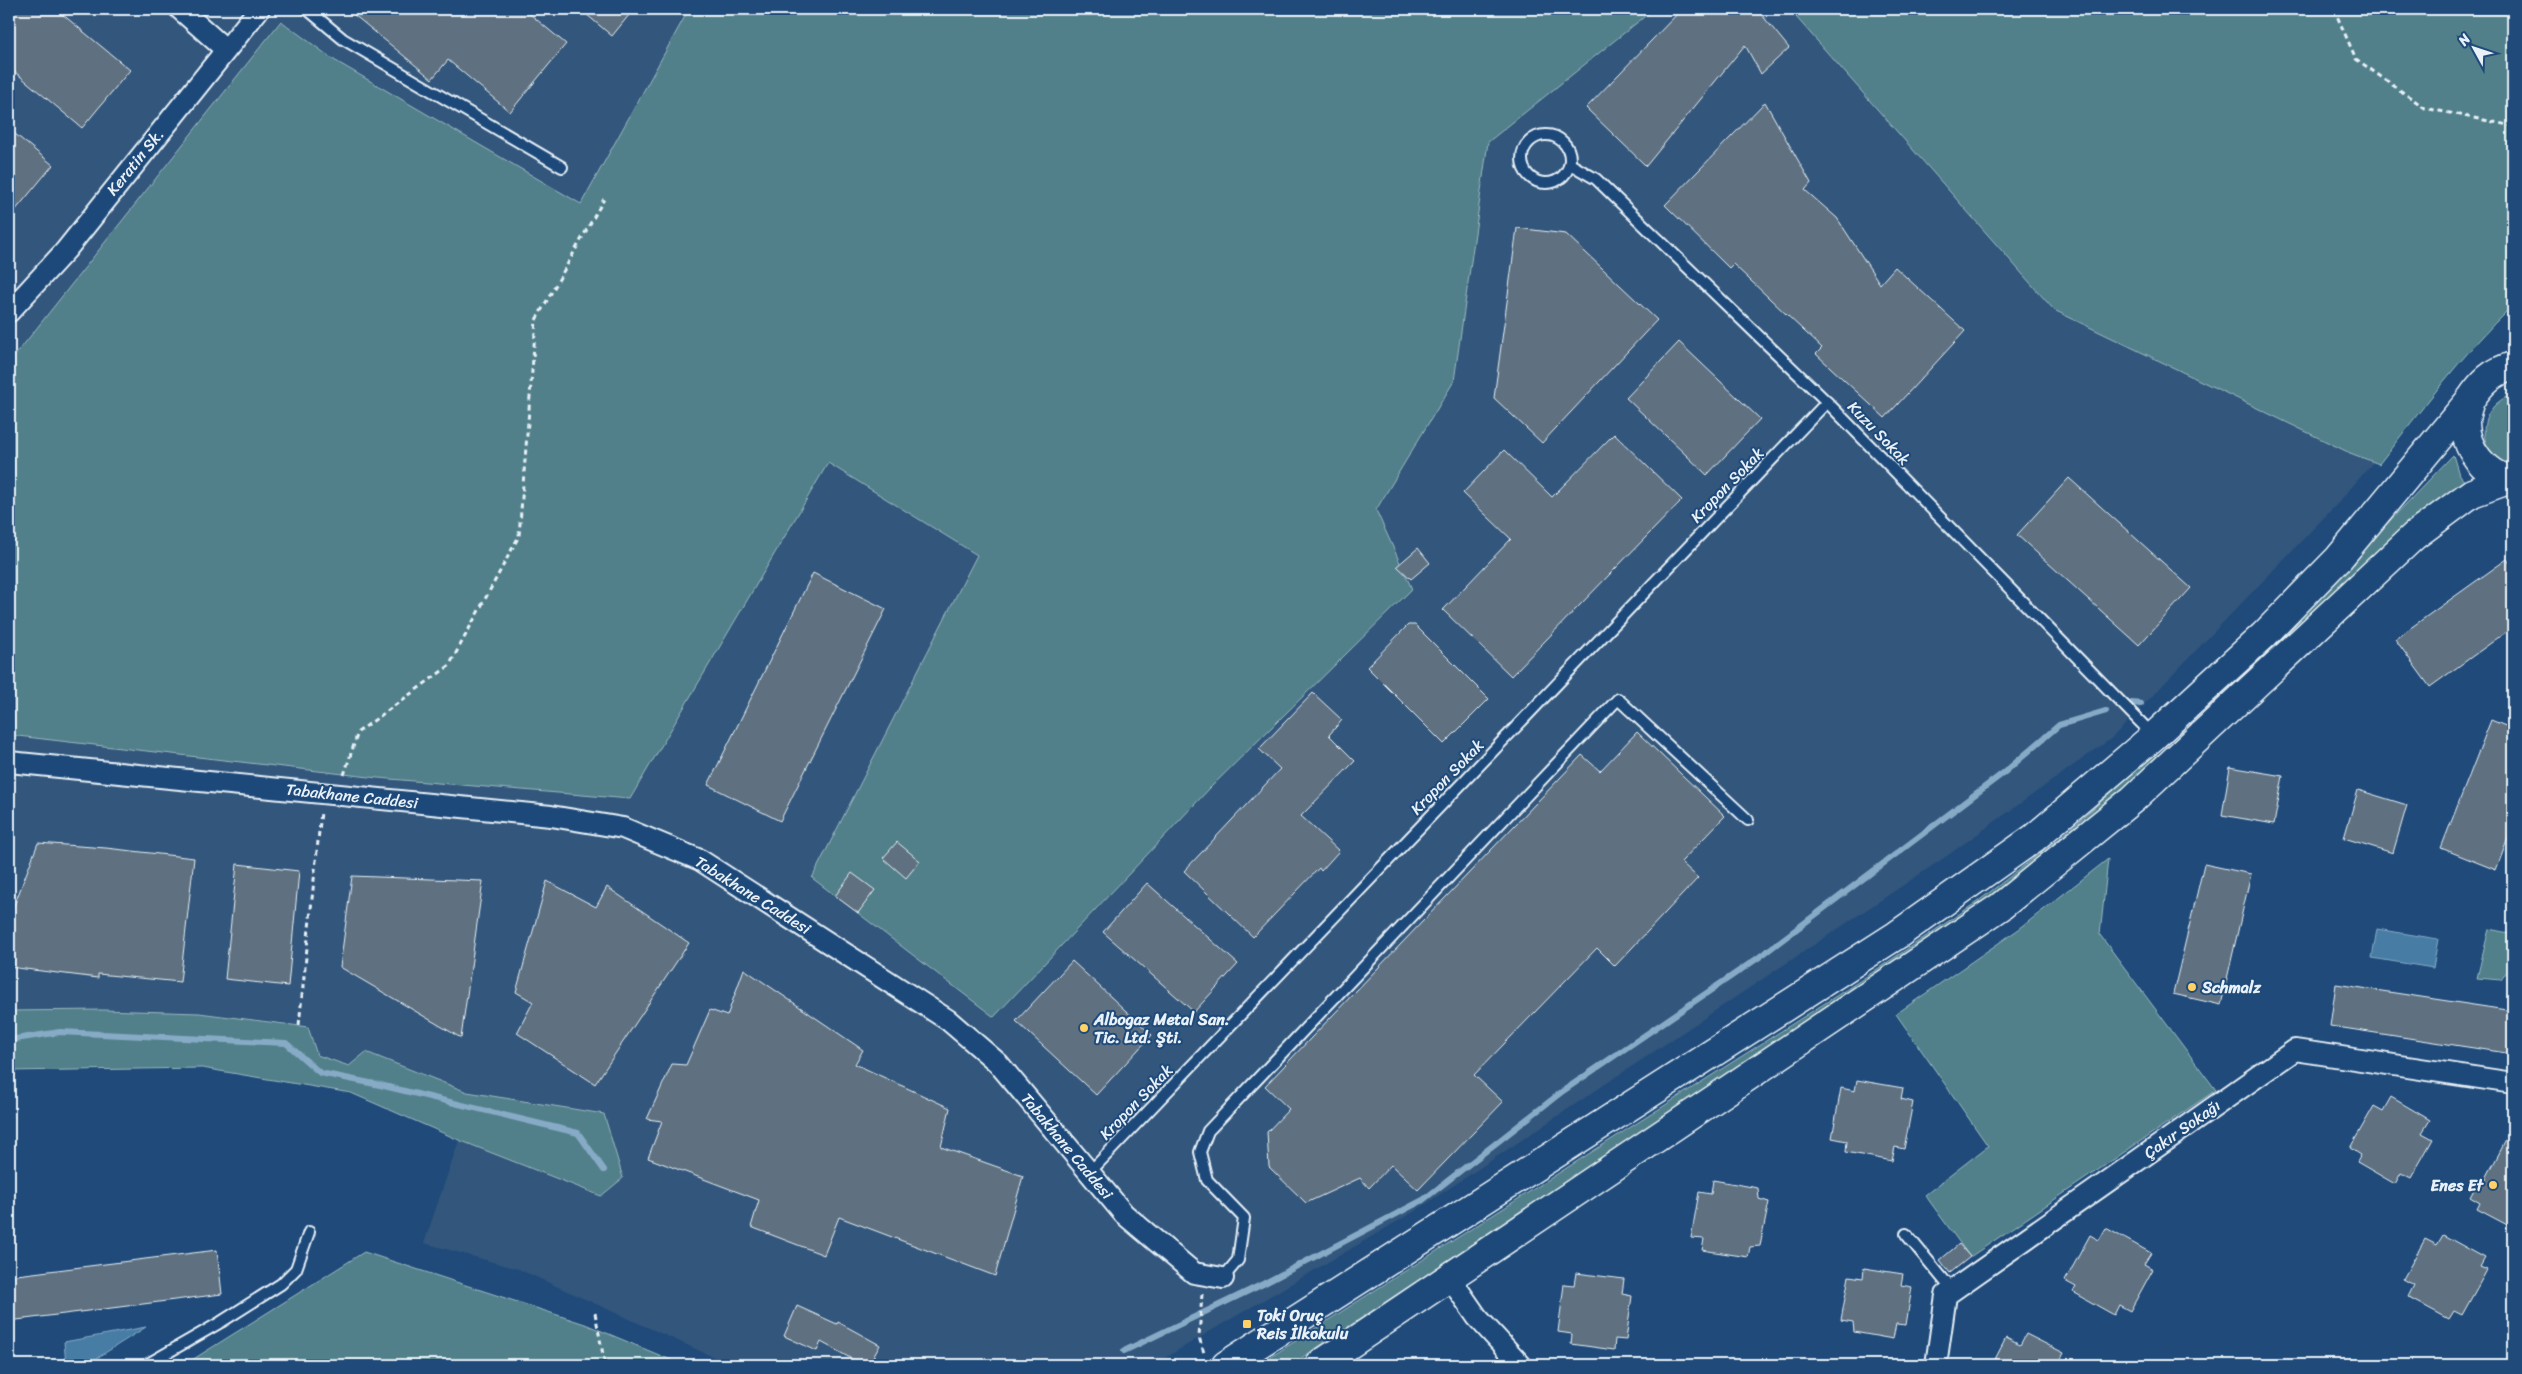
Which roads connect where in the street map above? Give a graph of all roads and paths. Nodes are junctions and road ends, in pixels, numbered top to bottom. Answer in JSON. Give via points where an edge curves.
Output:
{"nodes":[{"id":1,"x":180,"y":9,"type":"edge"},
{"id":2,"x":259,"y":9,"type":"edge"},
{"id":3,"x":306,"y":9,"type":"edge"},
{"id":4,"x":2334,"y":9,"type":"edge"},
{"id":5,"x":225,"y":50,"type":"junction"},
{"id":6,"x":2513,"y":126,"type":"edge"},
{"id":7,"x":1570,"y":164,"type":"junction"},
{"id":8,"x":562,"y":168,"type":"dead end"},
{"id":9,"x":604,"y":198,"type":"dead end"},
{"id":10,"x":9,"y":312,"type":"edge"},
{"id":11,"x":2508,"y":364,"type":"edge"},
{"id":12,"x":2470,"y":400,"type":"junction"},
{"id":13,"x":1827,"y":402,"type":"junction"},
{"id":14,"x":2510,"y":480,"type":"edge"},
{"id":15,"x":2154,"y":736,"type":"junction"},
{"id":16,"x":9,"y":762,"type":"edge"},
{"id":17,"x":330,"y":794,"type":"junction"},
{"id":18,"x":1748,"y":820,"type":"dead end"},
{"id":19,"x":299,"y":1025,"type":"dead end"},
{"id":20,"x":2513,"y":1083,"type":"edge"},
{"id":21,"x":1089,"y":1173,"type":"junction"},
{"id":22,"x":309,"y":1232,"type":"dead end"},
{"id":23,"x":1906,"y":1234,"type":"dead end"},
{"id":24,"x":1194,"y":1273,"type":"junction"},
{"id":25,"x":1223,"y":1278,"type":"joint"},
{"id":26,"x":1450,"y":1278,"type":"junction"},
{"id":27,"x":1953,"y":1291,"type":"junction"},
{"id":28,"x":595,"y":1313,"type":"dead end"},
{"id":29,"x":1215,"y":1359,"type":"edge"},
{"id":30,"x":146,"y":1365,"type":"edge"},
{"id":31,"x":606,"y":1365,"type":"edge"},
{"id":32,"x":1319,"y":1365,"type":"edge"},
{"id":33,"x":1521,"y":1365,"type":"edge"},
{"id":34,"x":1936,"y":1365,"type":"edge"}],
"edges":[{"from":1,"to":5,"type":"street"},
{"from":2,"to":5,"type":"street","name":"Keratin Sk."},
{"from":3,"to":8,"type":"lane","via":[[343,39]]},
{"from":4,"to":6,"type":"path","via":[[2356,59],[2425,108]]},
{"from":5,"to":10,"type":"street","name":"Keratin Sk.","via":[[66,250]]},
{"from":7,"to":7,"type":"lane","via":[[1569,148],[1557,137],[1541,135],[1527,143],[1524,150],[1523,166],[1539,182],[1562,178]]},
{"from":7,"to":13,"type":"lane","name":"Kuzu Sokak","via":[[1596,179]]},
{"from":9,"to":17,"type":"path","via":[[536,320],[519,536],[449,666],[358,732]]},
{"from":11,"to":12,"type":"main road","via":[[2481,383]]},
{"from":12,"to":14,"type":"main road","via":[[2465,419],[2470,445],[2476,457],[2490,471]]},
{"from":12,"to":15,"type":"main road","via":[[2339,558],[2264,635]]},
{"from":13,"to":15,"type":"lane","name":"Kuzu Sokak"},
{"from":13,"to":21,"type":"lane","name":"Kropon Sokak"},
{"from":14,"to":26,"type":"main road","via":[[2472,493],[2414,536],[2133,799],[2000,907]]},
{"from":15,"to":29,"type":"main road","via":[[2034,838],[1897,935]]},
{"from":16,"to":17,"type":"street","name":"Tabakhane Caddesi"},
{"from":17,"to":19,"type":"path"},
{"from":17,"to":21,"type":"street","name":"Tabakhane Caddesi","via":[[551,816],[623,828],[700,860],[948,1020],[998,1063]]},
{"from":18,"to":25,"type":"lane","via":[[1618,699],[1208,1131],[1200,1152],[1208,1180],[1244,1218],[1238,1260]]},
{"from":20,"to":27,"type":"street","name":"Çakır Sokağı","via":[[2295,1050]]},
{"from":21,"to":24,"type":"street","name":"Tabakhane Caddesi","via":[[1124,1214]]},
{"from":22,"to":30,"type":"lane","via":[[296,1269],[281,1284]]},
{"from":23,"to":27,"type":"lane"},
{"from":24,"to":25,"type":"street"},
{"from":24,"to":29,"type":"path","via":[[1202,1295],[1199,1337]]},
{"from":26,"to":32,"type":"main road"},
{"from":26,"to":33,"type":"street","via":[[1477,1317]]},
{"from":27,"to":34,"type":"street","via":[[1946,1296]]},
{"from":28,"to":31,"type":"path"}]}
